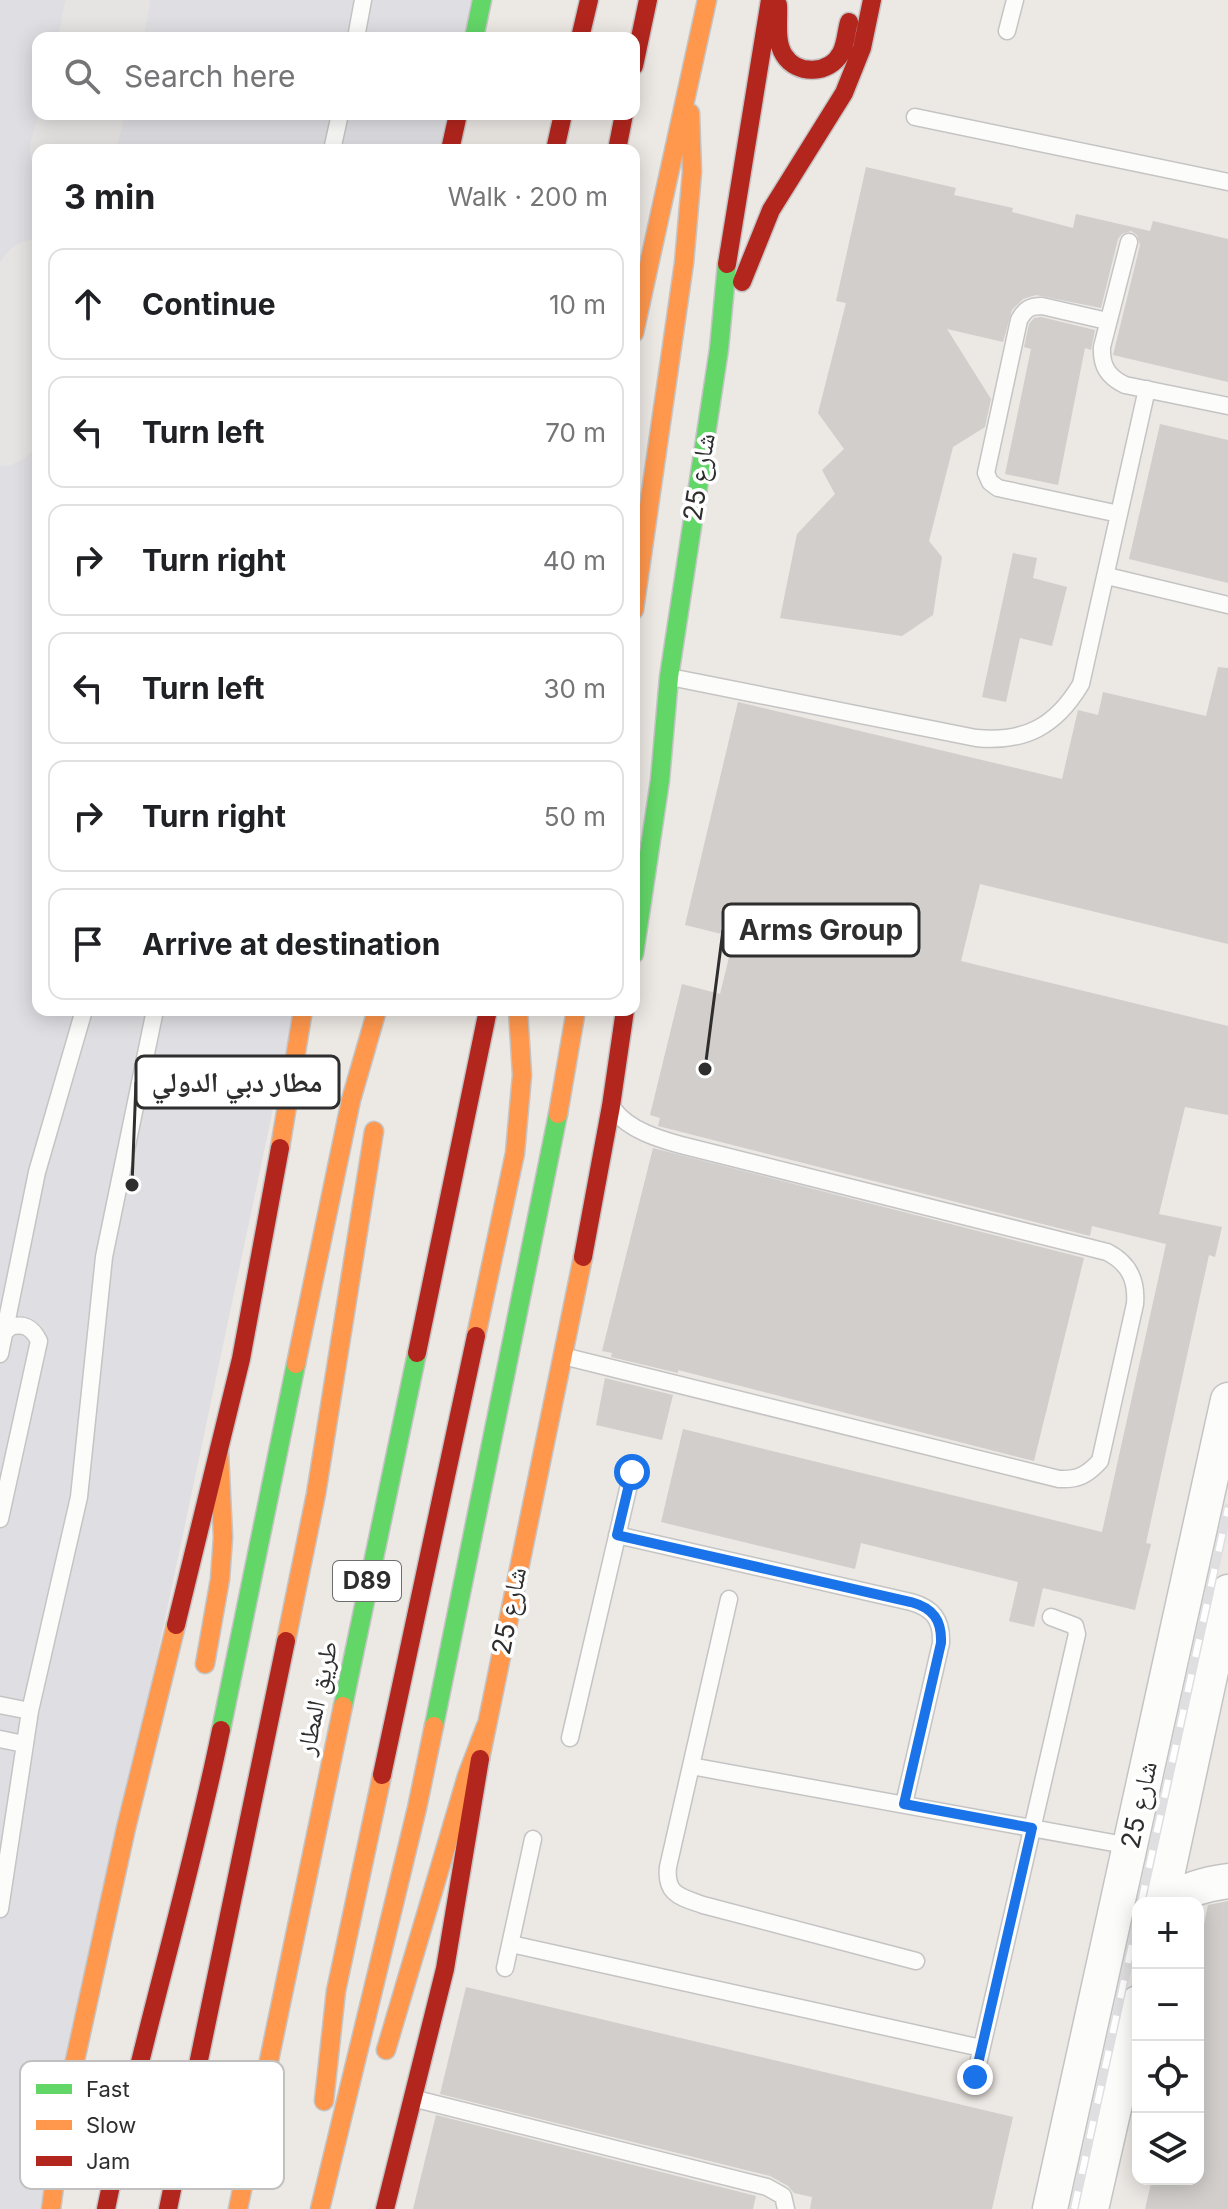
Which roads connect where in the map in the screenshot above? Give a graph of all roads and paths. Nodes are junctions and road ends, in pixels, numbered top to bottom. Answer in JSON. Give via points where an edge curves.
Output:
{"nodes":[{"id":1,"x":363,"y":0,"type":"edge"},
{"id":2,"x":482,"y":0,"type":"edge"},
{"id":3,"x":589,"y":0,"type":"edge"},
{"id":4,"x":648,"y":0,"type":"edge"},
{"id":5,"x":707,"y":0,"type":"edge"},
{"id":6,"x":770,"y":0,"type":"edge"},
{"id":7,"x":777,"y":0,"type":"edge"},
{"id":8,"x":854,"y":0,"type":"edge"},
{"id":9,"x":872,"y":0,"type":"edge"},
{"id":10,"x":1015,"y":0,"type":"edge"},
{"id":11,"x":1007,"y":31,"type":"dead end"},
{"id":12,"x":357,"y":32,"type":"edge"},
{"id":13,"x":475,"y":32,"type":"edge"},
{"id":14,"x":581,"y":32,"type":"edge"},
{"id":15,"x":640,"y":38,"type":"edge"},
{"id":16,"x":688,"y":83,"type":"junction"},
{"id":17,"x":915,"y":117,"type":"dead end"},
{"id":18,"x":339,"y":120,"type":"edge"},
{"id":19,"x":457,"y":120,"type":"edge"},
{"id":20,"x":562,"y":120,"type":"edge"},
{"id":21,"x":623,"y":120,"type":"edge"},
{"id":22,"x":333,"y":144,"type":"edge"},
{"id":23,"x":451,"y":144,"type":"edge"},
{"id":24,"x":556,"y":144,"type":"edge"},
{"id":25,"x":618,"y":144,"type":"edge"},
{"id":26,"x":1228,"y":182,"type":"edge"},
{"id":27,"x":1129,"y":242,"type":"dead end"},
{"id":28,"x":640,"y":305,"type":"edge"},
{"id":29,"x":1107,"y":321,"type":"junction"},
{"id":30,"x":719,"y":349,"type":"junction"},
{"id":31,"x":1147,"y":389,"type":"junction"},
{"id":32,"x":1228,"y":406,"type":"edge"},
{"id":33,"x":1119,"y":514,"type":"junction"},
{"id":34,"x":640,"y":567,"type":"edge"},
{"id":35,"x":1107,"y":576,"type":"junction"},
{"id":36,"x":1228,"y":605,"type":"edge"},
{"id":37,"x":669,"y":677,"type":"junction"},
{"id":38,"x":640,"y":914,"type":"edge"},
{"id":39,"x":82,"y":1016,"type":"edge"},
{"id":40,"x":154,"y":1016,"type":"edge"},
{"id":41,"x":302,"y":1016,"type":"edge"},
{"id":42,"x":375,"y":1016,"type":"edge"},
{"id":43,"x":392,"y":1016,"type":"edge"},
{"id":44,"x":487,"y":1016,"type":"edge"},
{"id":45,"x":518,"y":1016,"type":"edge"},
{"id":46,"x":575,"y":1016,"type":"edge"},
{"id":47,"x":624,"y":1016,"type":"edge"},
{"id":48,"x":388,"y":1040,"type":"dead end"},
{"id":49,"x":611,"y":1106,"type":"junction"},
{"id":50,"x":376,"y":1114,"type":"dead end"},
{"id":51,"x":4,"y":1333,"type":"junction"},
{"id":52,"x":0,"y":1354,"type":"edge"},
{"id":53,"x":564,"y":1356,"type":"junction"},
{"id":54,"x":1228,"y":1400,"type":"edge"},
{"id":55,"x":219,"y":1452,"type":"junction"},
{"id":56,"x":632,"y":1472,"type":"dead end"},
{"id":57,"x":0,"y":1519,"type":"edge"},
{"id":58,"x":617,"y":1535,"type":"junction"},
{"id":59,"x":1228,"y":1592,"type":"edge"},
{"id":60,"x":729,"y":1599,"type":"dead end"},
{"id":61,"x":1051,"y":1617,"type":"dead end"},
{"id":62,"x":201,"y":1686,"type":"dead end"},
{"id":63,"x":0,"y":1705,"type":"edge"},
{"id":64,"x":30,"y":1711,"type":"junction"},
{"id":65,"x":486,"y":1726,"type":"junction"},
{"id":66,"x":570,"y":1738,"type":"dead end"},
{"id":67,"x":0,"y":1739,"type":"edge"},
{"id":68,"x":24,"y":1744,"type":"junction"},
{"id":69,"x":691,"y":1766,"type":"junction"},
{"id":70,"x":904,"y":1804,"type":"junction"},
{"id":71,"x":1032,"y":1828,"type":"junction"},
{"id":72,"x":533,"y":1839,"type":"dead end"},
{"id":73,"x":1130,"y":1846,"type":"junction"},
{"id":74,"x":1228,"y":1881,"type":"edge"},
{"id":75,"x":1164,"y":1897,"type":"edge"},
{"id":76,"x":1173,"y":1897,"type":"edge"},
{"id":77,"x":160,"y":1908,"type":"dead end"},
{"id":78,"x":0,"y":1909,"type":"edge"},
{"id":79,"x":511,"y":1944,"type":"junction"},
{"id":80,"x":916,"y":1961,"type":"dead end"},
{"id":81,"x":505,"y":1968,"type":"dead end"},
{"id":82,"x":1132,"y":2029,"type":"edge"},
{"id":83,"x":981,"y":2048,"type":"junction"},
{"id":84,"x":75,"y":2061,"type":"edge"},
{"id":85,"x":139,"y":2061,"type":"edge"},
{"id":86,"x":141,"y":2061,"type":"edge"},
{"id":87,"x":199,"y":2061,"type":"edge"},
{"id":88,"x":268,"y":2061,"type":"edge"},
{"id":89,"x":381,"y":2063,"type":"dead end"},
{"id":90,"x":975,"y":2077,"type":"dead end"},
{"id":91,"x":368,"y":2087,"type":"dead end"},
{"id":92,"x":411,"y":2098,"type":"junction"},
{"id":93,"x":343,"y":2119,"type":"junction"},
{"id":94,"x":54,"y":2189,"type":"edge"},
{"id":95,"x":111,"y":2189,"type":"edge"},
{"id":96,"x":172,"y":2189,"type":"edge"},
{"id":97,"x":242,"y":2189,"type":"edge"},
{"id":98,"x":320,"y":2204,"type":"edge"},
{"id":99,"x":51,"y":2209,"type":"edge"},
{"id":100,"x":106,"y":2209,"type":"edge"},
{"id":101,"x":168,"y":2209,"type":"edge"},
{"id":102,"x":238,"y":2209,"type":"edge"},
{"id":103,"x":385,"y":2209,"type":"edge"},
{"id":104,"x":786,"y":2209,"type":"edge"},
{"id":105,"x":1050,"y":2209,"type":"edge"},
{"id":106,"x":1091,"y":2209,"type":"edge"}],
"edges":[{"from":1,"to":12,"type":"lane"},
{"from":2,"to":13,"type":"main road"},
{"from":3,"to":14,"type":"main road"},
{"from":4,"to":15,"type":"main road"},
{"from":5,"to":16,"type":"main road"},
{"from":6,"to":30,"type":"main road","name":"شارع 25","via":[[727,259]]},
{"from":7,"to":8,"type":"main road","via":[[785,56],[807,70],[821,70],[841,53]]},
{"from":9,"to":30,"type":"main road","via":[[862,48],[844,93],[771,210]]},
{"from":10,"to":11,"type":"lane"},
{"from":16,"to":28,"type":"main road"},
{"from":16,"to":34,"type":"main road","via":[[689,218]]},
{"from":17,"to":26,"type":"lane"},
{"from":18,"to":22,"type":"lane"},
{"from":19,"to":23,"type":"main road"},
{"from":20,"to":24,"type":"main road"},
{"from":21,"to":25,"type":"main road"},
{"from":27,"to":29,"type":"lane"},
{"from":29,"to":31,"type":"lane","via":[[1101,360],[1106,371],[1114,380]]},
{"from":29,"to":33,"type":"lane","via":[[1042,306],[1024,311],[986,473],[998,488]]},
{"from":30,"to":37,"type":"main road","name":"شارع 25"},
{"from":31,"to":32,"type":"lane"},
{"from":31,"to":33,"type":"lane"},
{"from":33,"to":35,"type":"lane"},
{"from":35,"to":36,"type":"lane"},
{"from":35,"to":37,"type":"lane","via":[[1081,684],[1056,717],[1019,737],[976,738]]},
{"from":37,"to":38,"type":"main road","name":"شارع 25"},
{"from":39,"to":51,"type":"lane","via":[[37,1172]]},
{"from":40,"to":64,"type":"lane","via":[[104,1257],[79,1497]]},
{"from":41,"to":55,"type":"main road","via":[[265,1237]]},
{"from":42,"to":86,"type":"main road","via":[[351,1100],[208,1792]]},
{"from":43,"to":48,"type":"main road"},
{"from":44,"to":88,"type":"main road","name":"طريق المطار","number":"D89"},
{"from":45,"to":98,"type":"main road","via":[[522,1075],[515,1153],[336,1991],[322,2120]]},
{"from":46,"to":93,"type":"main road","via":[[417,1808]]},
{"from":47,"to":49,"type":"main road","name":"شارع 25"},
{"from":49,"to":53,"type":"main road","name":"شارع 25"},
{"from":49,"to":53,"type":"lane","via":[[638,1129],[681,1145],[1107,1252],[1134,1278],[1135,1304],[1100,1461],[1075,1480]]},
{"from":50,"to":87,"type":"main road","name":"طريق المطار","number":"D89","via":[[316,1494]]},
{"from":51,"to":52,"type":"lane"},
{"from":51,"to":57,"type":"lane","via":[[27,1326],[39,1341]]},
{"from":53,"to":65,"type":"main road","name":"شارع 25"},
{"from":54,"to":73,"type":"street","name":"شارع 25"},
{"from":55,"to":62,"type":"main road","via":[[220,1579]]},
{"from":55,"to":84,"type":"main road","via":[[153,1713]]},
{"from":56,"to":58,"type":"lane"},
{"from":58,"to":66,"type":"lane"},
{"from":58,"to":70,"type":"lane","via":[[925,1605],[936,1615],[941,1643]]},
{"from":59,"to":75,"type":"street","name":"شارع 25"},
{"from":60,"to":69,"type":"lane"},
{"from":61,"to":71,"type":"lane","via":[[1075,1626],[1077,1634]]},
{"from":63,"to":64,"type":"lane"},
{"from":64,"to":68,"type":"lane"},
{"from":65,"to":89,"type":"main road"},
{"from":65,"to":92,"type":"main road","name":"شارع 25","via":[[445,1969]]},
{"from":67,"to":68,"type":"lane"},
{"from":68,"to":78,"type":"lane"},
{"from":69,"to":70,"type":"lane"},
{"from":69,"to":80,"type":"lane","via":[[666,1879],[671,1891],[703,1905]]},
{"from":70,"to":71,"type":"lane"},
{"from":71,"to":73,"type":"lane"},
{"from":71,"to":83,"type":"lane"},
{"from":72,"to":79,"type":"lane"},
{"from":73,"to":105,"type":"street","name":"شارع 25"},
{"from":74,"to":76,"type":"street"},
{"from":77,"to":85,"type":"main road"},
{"from":79,"to":81,"type":"lane"},
{"from":79,"to":83,"type":"lane"},
{"from":82,"to":106,"type":"street"},
{"from":83,"to":90,"type":"lane"},
{"from":91,"to":93,"type":"main road"},
{"from":92,"to":103,"type":"main road","name":"شارع 25"},
{"from":92,"to":104,"type":"lane","via":[[767,2187],[783,2196]]},
{"from":93,"to":98,"type":"main road"},
{"from":94,"to":99,"type":"main road"},
{"from":95,"to":100,"type":"main road"},
{"from":96,"to":101,"type":"main road","name":"طريق المطار","number":"D89"},
{"from":97,"to":102,"type":"main road","name":"طريق المطار","number":"D89"}]}
